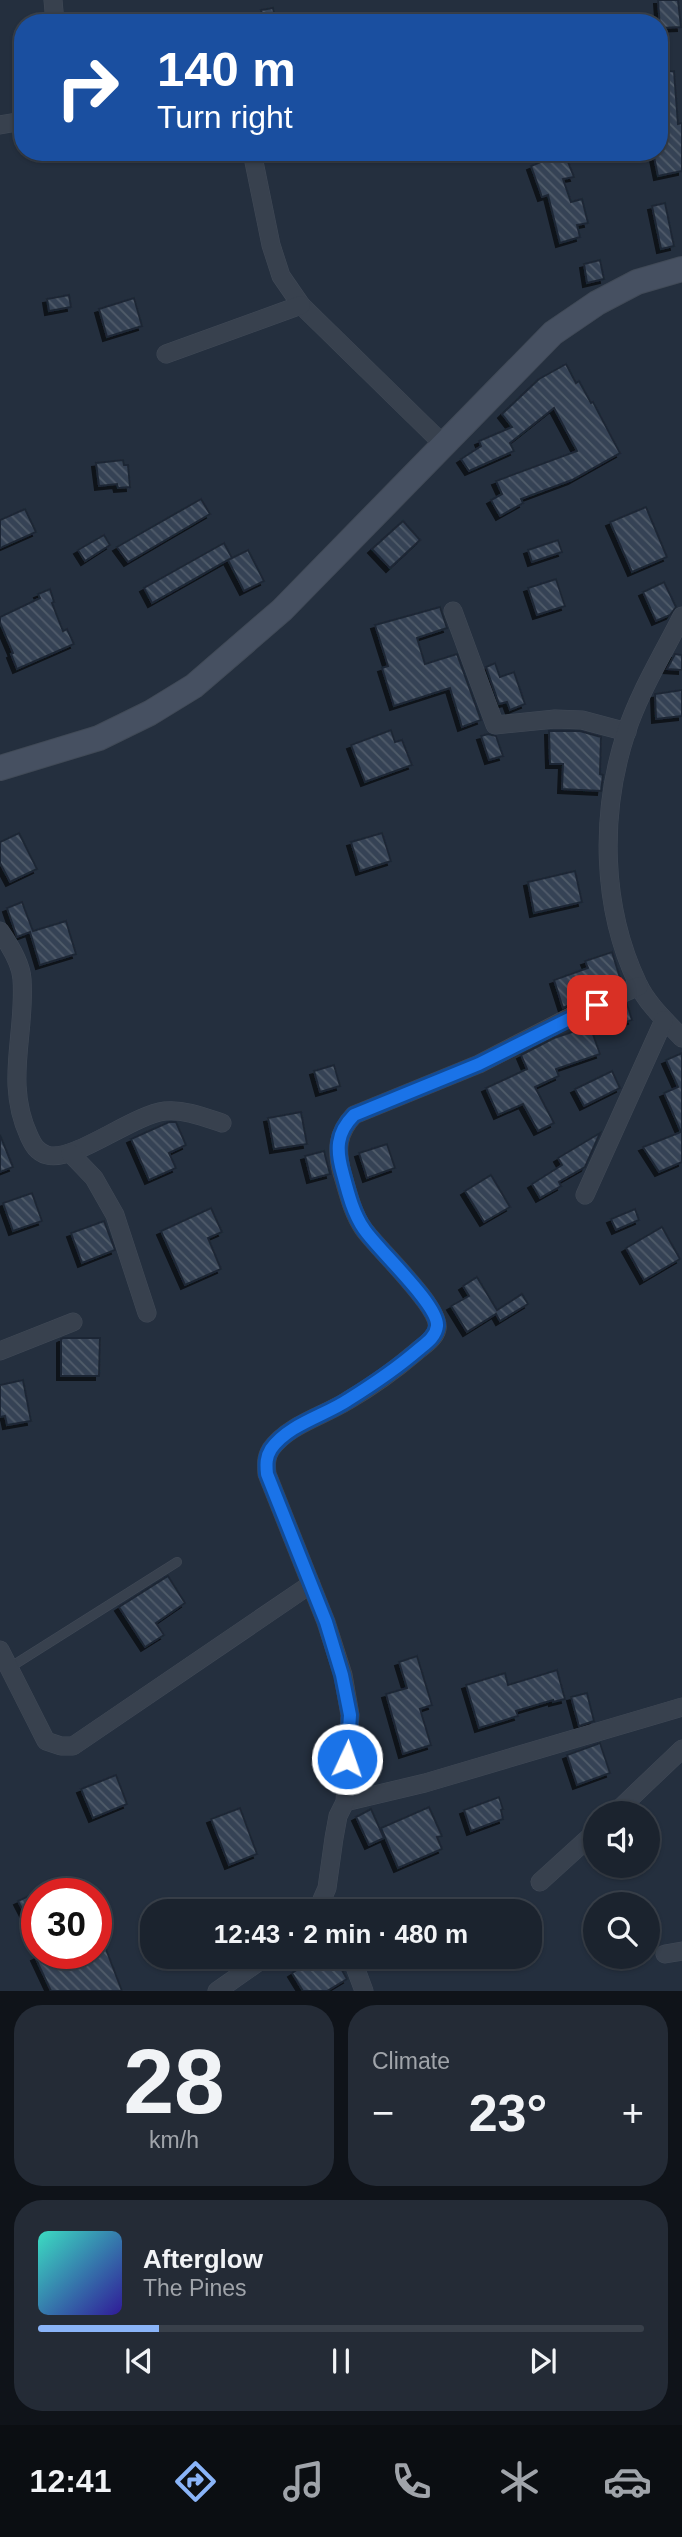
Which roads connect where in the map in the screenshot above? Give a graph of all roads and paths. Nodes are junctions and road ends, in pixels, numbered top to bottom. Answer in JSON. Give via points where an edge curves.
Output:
{"nodes":[{"id":1,"x":254,"y":161,"type":"edge"},
{"id":2,"x":682,"y":269,"type":"edge"},
{"id":3,"x":301,"y":305,"type":"junction"},
{"id":4,"x":166,"y":354,"type":"dead end"},
{"id":5,"x":443,"y":444,"type":"junction"},
{"id":6,"x":453,"y":611,"type":"dead end"},
{"id":7,"x":682,"y":617,"type":"edge"},
{"id":8,"x":626,"y":732,"type":"junction"},
{"id":9,"x":0,"y":768,"type":"edge"},
{"id":10,"x":0,"y":931,"type":"edge"},
{"id":11,"x":639,"y":986,"type":"junction"},
{"id":12,"x":664,"y":1020,"type":"junction"},
{"id":13,"x":682,"y":1038,"type":"edge"},
{"id":14,"x":18,"y":1052,"type":"junction"},
{"id":15,"x":0,"y":1056,"type":"edge"},
{"id":16,"x":222,"y":1123,"type":"dead end"},
{"id":17,"x":70,"y":1153,"type":"junction"},
{"id":18,"x":585,"y":1195,"type":"dead end"},
{"id":19,"x":147,"y":1313,"type":"dead end"},
{"id":20,"x":73,"y":1322,"type":"dead end"},
{"id":21,"x":0,"y":1351,"type":"edge"},
{"id":22,"x":177,"y":1562,"type":"dead end"},
{"id":23,"x":311,"y":1584,"type":"junction"},
{"id":24,"x":0,"y":1650,"type":"edge"},
{"id":25,"x":9,"y":1668,"type":"junction"},
{"id":26,"x":682,"y":1707,"type":"edge"},
{"id":27,"x":682,"y":1749,"type":"edge"},
{"id":28,"x":628,"y":1801,"type":"edge"},
{"id":29,"x":345,"y":1802,"type":"junction"},
{"id":30,"x":583,"y":1843,"type":"edge"},
{"id":31,"x":540,"y":1882,"type":"dead end"},
{"id":32,"x":323,"y":1899,"type":"edge"},
{"id":33,"x":248,"y":1969,"type":"edge"},
{"id":34,"x":356,"y":1969,"type":"edge"},
{"id":35,"x":217,"y":1991,"type":"edge"},
{"id":36,"x":364,"y":1991,"type":"edge"}],
"edges":[{"from":1,"to":3,"type":"street","via":[[281,276]]},
{"from":2,"to":5,"type":"street","via":[[637,282],[553,333]]},
{"from":3,"to":4,"type":"street"},
{"from":3,"to":5,"type":"street"},
{"from":5,"to":9,"type":"street","via":[[282,610],[194,686],[99,738]]},
{"from":6,"to":8,"type":"street","via":[[495,725],[582,720]]},
{"from":7,"to":8,"type":"street"},
{"from":8,"to":11,"type":"street","via":[[608,824],[609,874],[617,926]]},
{"from":10,"to":14,"type":"street","via":[[22,976]]},
{"from":11,"to":12,"type":"street"},
{"from":11,"to":23,"type":"street","via":[[479,1064],[354,1115],[343,1126],[339,1161],[362,1227],[425,1300],[437,1319],[437,1328],[432,1338],[397,1368],[287,1433],[265,1461]]},
{"from":12,"to":13,"type":"street"},
{"from":12,"to":18,"type":"street"},
{"from":14,"to":15,"type":"street"},
{"from":14,"to":17,"type":"street","via":[[16,1097],[34,1147],[45,1155]]},
{"from":16,"to":17,"type":"street","via":[[165,1111],[142,1116]]},
{"from":17,"to":19,"type":"street","via":[[94,1178],[115,1215]]},
{"from":20,"to":21,"type":"street"},
{"from":22,"to":25,"type":"lane"},
{"from":23,"to":25,"type":"street","via":[[73,1746],[46,1741]]},
{"from":23,"to":29,"type":"street","via":[[342,1675],[350,1715]]},
{"from":24,"to":25,"type":"street"},
{"from":26,"to":29,"type":"street"},
{"from":27,"to":28,"type":"street"},
{"from":29,"to":32,"type":"street","via":[[338,1816]]},
{"from":30,"to":31,"type":"street"},
{"from":33,"to":35,"type":"street"},
{"from":34,"to":36,"type":"street"}]}
